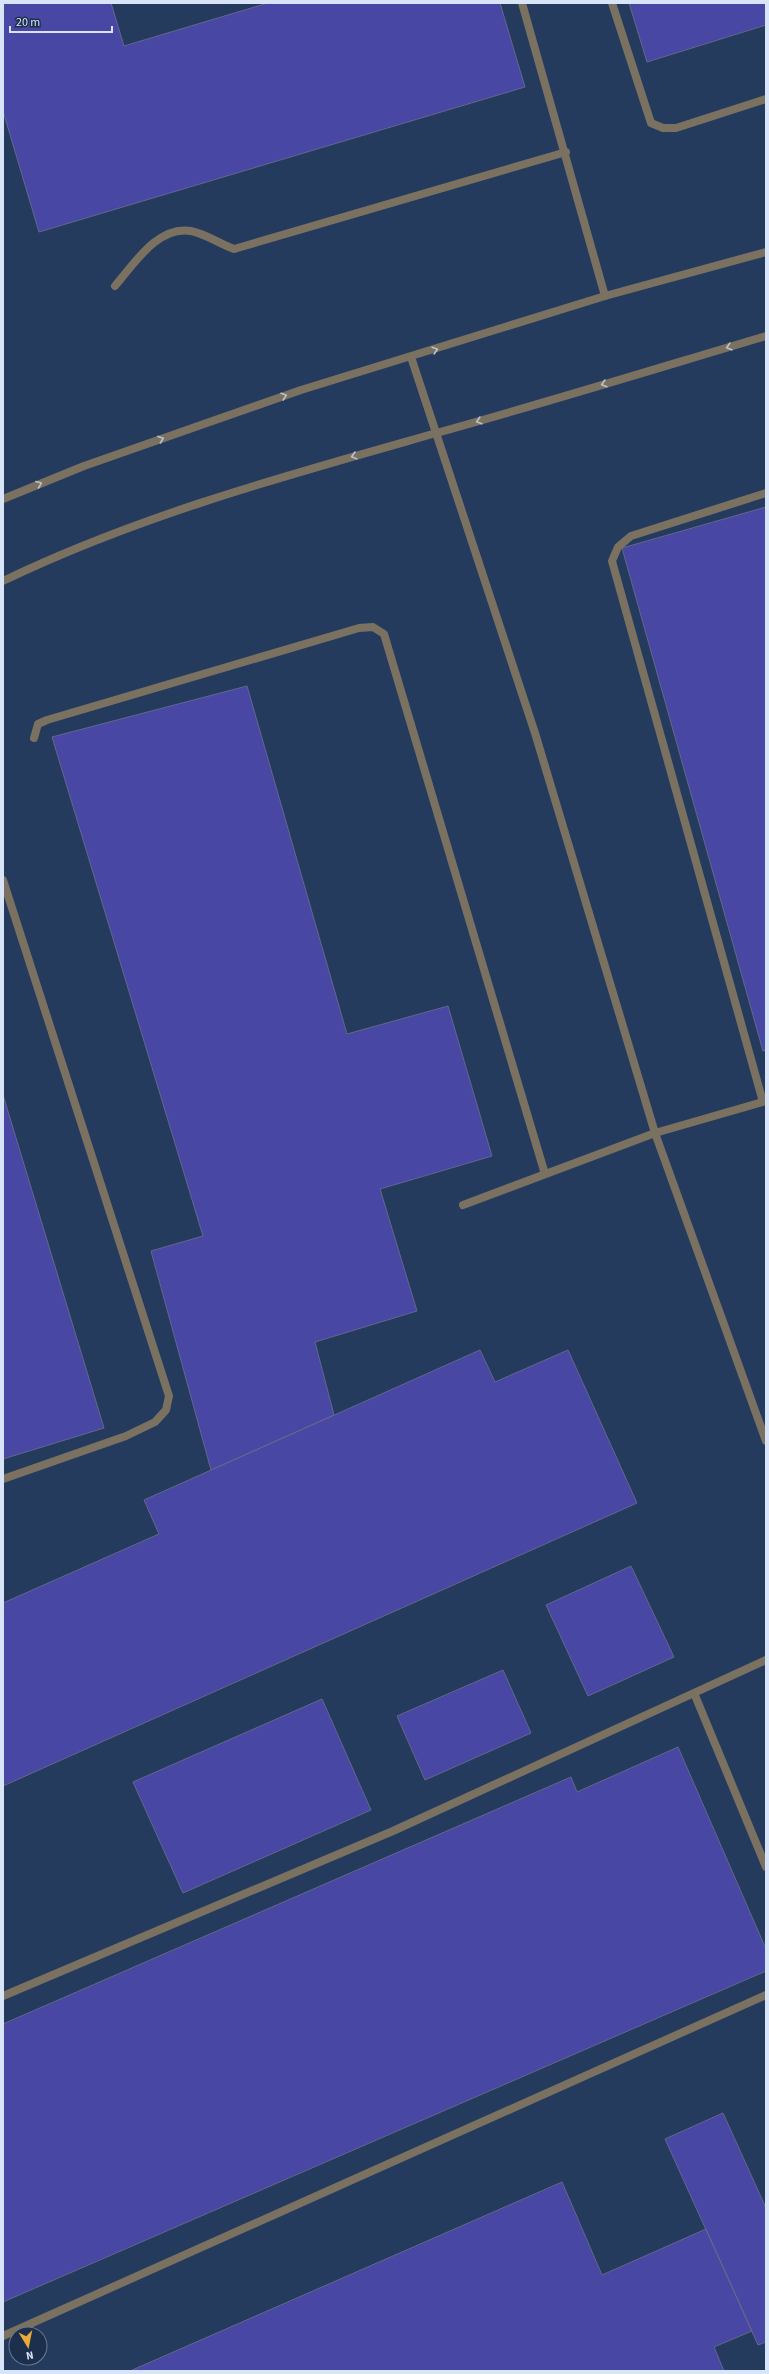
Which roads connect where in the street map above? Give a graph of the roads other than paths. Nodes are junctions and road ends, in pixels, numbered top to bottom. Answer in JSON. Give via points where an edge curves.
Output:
{"nodes":[{"id":1,"x":522,"y":3,"type":"edge"},
{"id":2,"x":612,"y":3,"type":"edge"},
{"id":3,"x":766,"y":99,"type":"edge"},
{"id":4,"x":566,"y":152,"type":"junction"},
{"id":5,"x":766,"y":252,"type":"edge"},
{"id":6,"x":114,"y":286,"type":"dead end"},
{"id":7,"x":606,"y":296,"type":"junction"},
{"id":8,"x":766,"y":336,"type":"edge"},
{"id":9,"x":411,"y":357,"type":"junction"},
{"id":10,"x":436,"y":434,"type":"junction"},
{"id":11,"x":766,"y":493,"type":"edge"},
{"id":12,"x":3,"y":499,"type":"edge"},
{"id":13,"x":3,"y":581,"type":"edge"},
{"id":14,"x":34,"y":738,"type":"dead end"},
{"id":15,"x":3,"y":880,"type":"edge"},
{"id":16,"x":764,"y":1102,"type":"edge"},
{"id":17,"x":655,"y":1133,"type":"junction"},
{"id":18,"x":545,"y":1174,"type":"junction"},
{"id":19,"x":463,"y":1205,"type":"dead end"},
{"id":20,"x":762,"y":1422,"type":"edge"},
{"id":21,"x":766,"y":1441,"type":"edge"},
{"id":22,"x":3,"y":1479,"type":"edge"},
{"id":23,"x":766,"y":1660,"type":"edge"},
{"id":24,"x":694,"y":1692,"type":"junction"},
{"id":25,"x":766,"y":1867,"type":"edge"},
{"id":26,"x":766,"y":1995,"type":"edge"},
{"id":27,"x":3,"y":1996,"type":"edge"},
{"id":28,"x":3,"y":2336,"type":"edge"}],
"edges":[{"from":1,"to":4,"type":"street"},
{"from":2,"to":3,"type":"street","via":[[651,123],[663,128],[676,128]]},
{"from":4,"to":6,"type":"street","via":[[234,249],[191,231],[168,232],[145,252]]},
{"from":4,"to":7,"type":"street"},
{"from":5,"to":7,"type":"street"},
{"from":9,"to":7,"type":"street","one_way":true},
{"from":8,"to":10,"type":"street","one_way":true},
{"from":9,"to":10,"type":"street"},
{"from":12,"to":9,"type":"street","one_way":true,"via":[[84,466],[190,428],[301,390]]},
{"from":10,"to":13,"type":"street","one_way":true,"via":[[310,468],[169,513],[40,563]]},
{"from":10,"to":17,"type":"street","via":[[535,734]]},
{"from":11,"to":16,"type":"street","via":[[631,536],[618,547],[612,561]]},
{"from":14,"to":18,"type":"street","via":[[38,724],[48,720],[344,632],[372,627],[384,634]]},
{"from":15,"to":22,"type":"street","via":[[169,1396],[166,1410],[155,1422],[126,1436]]},
{"from":16,"to":17,"type":"street"},
{"from":17,"to":18,"type":"street"},
{"from":17,"to":20,"type":"street"},
{"from":18,"to":19,"type":"street"},
{"from":20,"to":21,"type":"street"},
{"from":23,"to":24,"type":"street"},
{"from":24,"to":25,"type":"street"},
{"from":24,"to":27,"type":"street","via":[[393,1831]]},
{"from":26,"to":28,"type":"street"}]}
